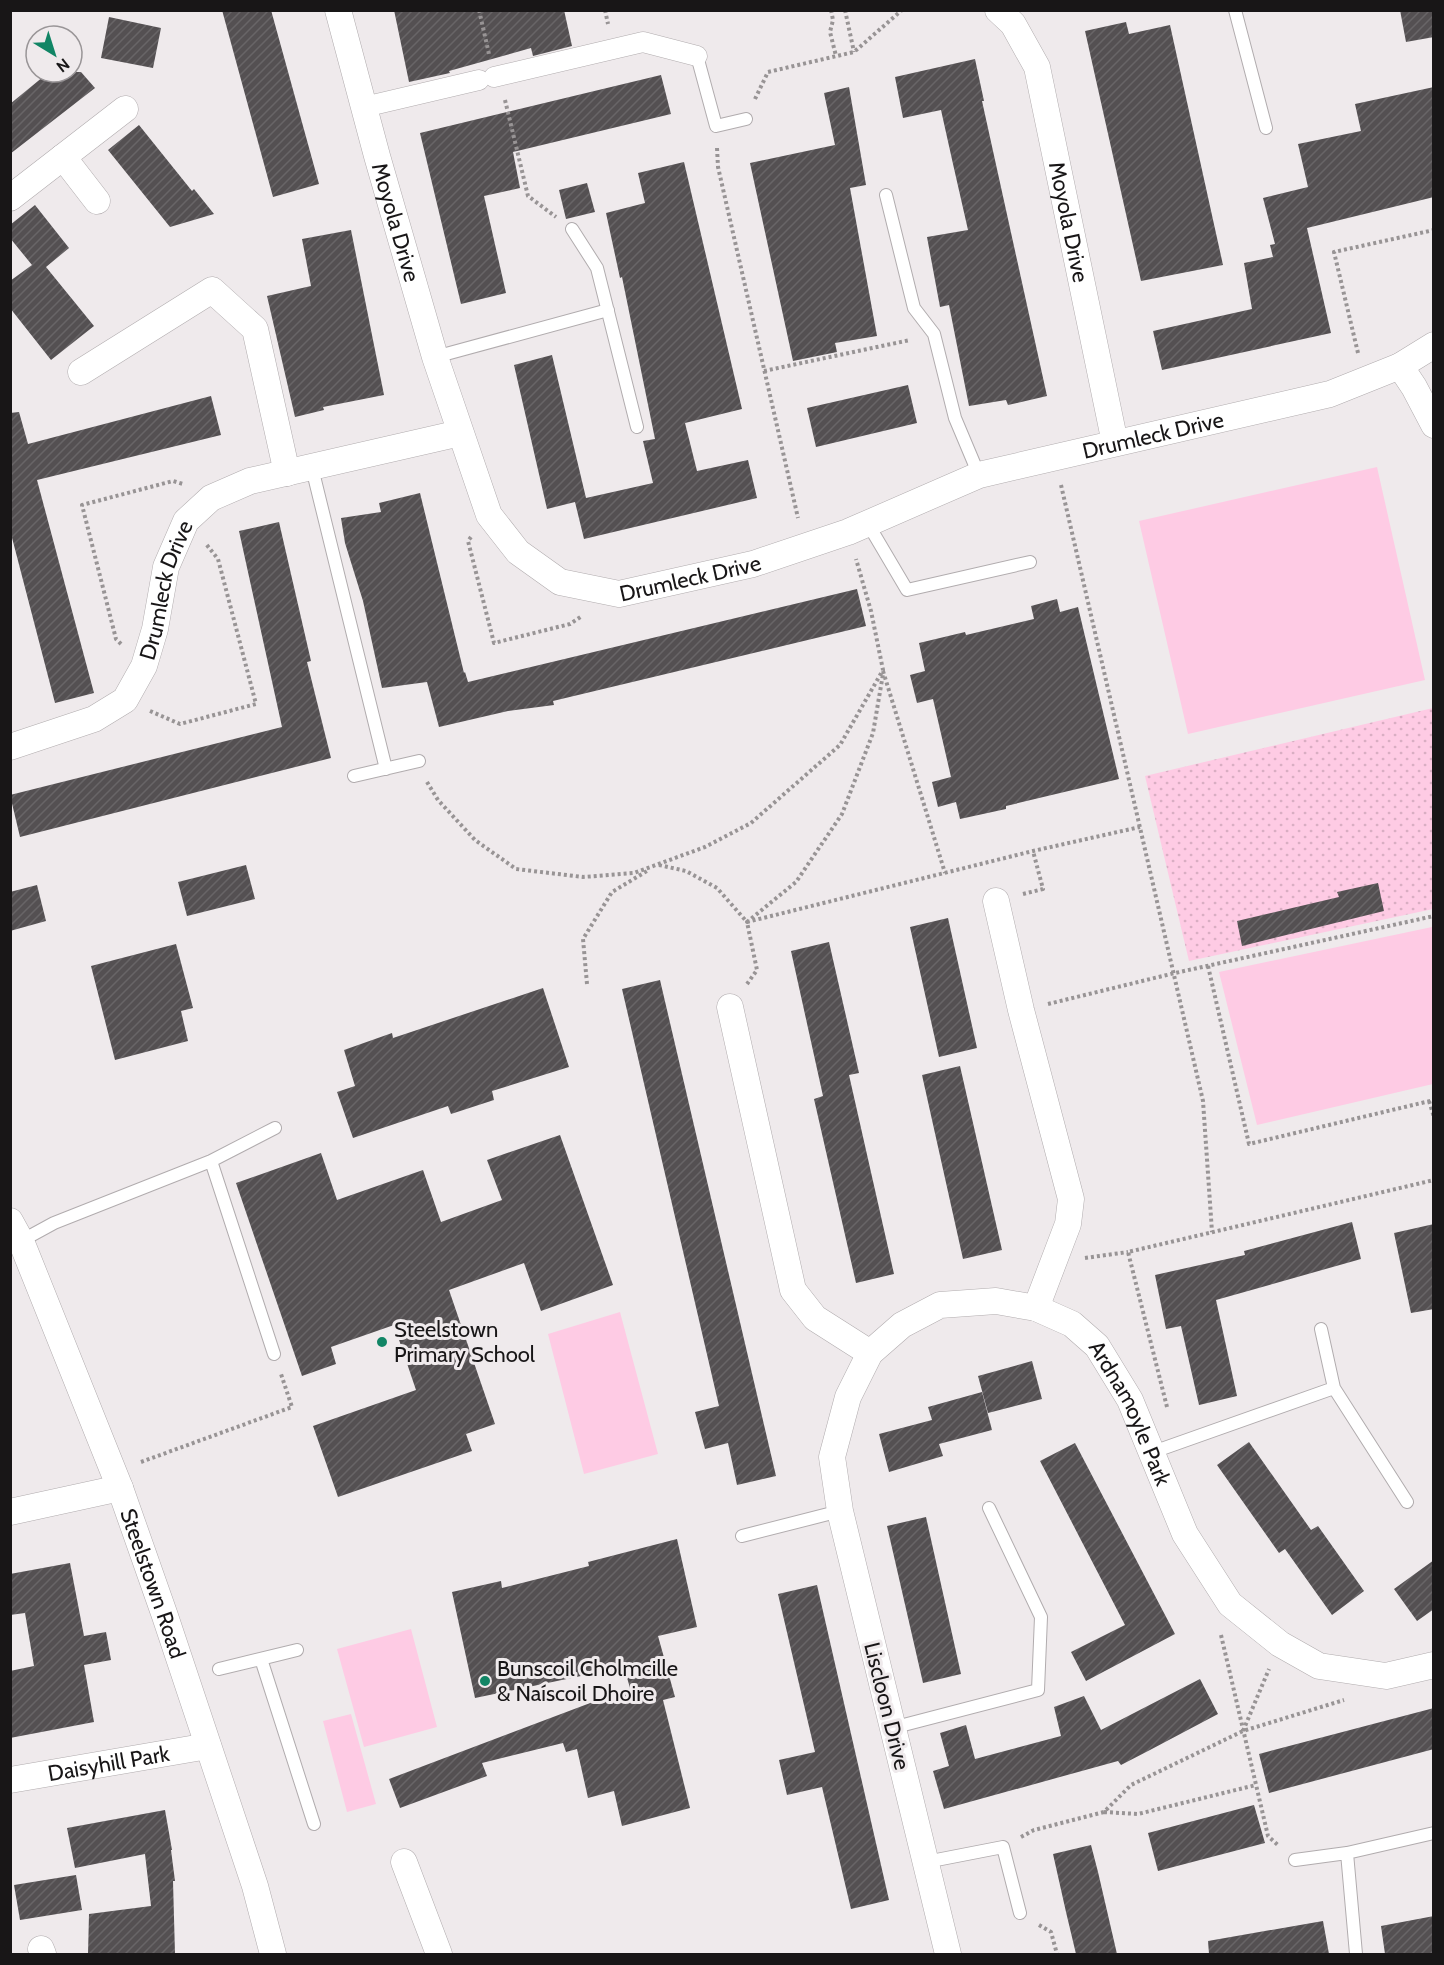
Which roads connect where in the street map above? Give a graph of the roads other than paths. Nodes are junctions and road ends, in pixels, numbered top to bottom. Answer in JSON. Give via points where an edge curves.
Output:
{"nodes":[{"id":1,"x":338,"y":10,"type":"edge"},
{"id":2,"x":998,"y":10,"type":"edge"},
{"id":3,"x":1235,"y":10,"type":"edge"},
{"id":4,"x":697,"y":56,"type":"joint"},
{"id":5,"x":364,"y":107,"type":"junction"},
{"id":6,"x":125,"y":108,"type":"dead end"},
{"id":7,"x":746,"y":119,"type":"road end"},
{"id":8,"x":1266,"y":128,"type":"dead end"},
{"id":9,"x":63,"y":157,"type":"junction"},
{"id":10,"x":886,"y":195,"type":"dead end"},
{"id":11,"x":10,"y":198,"type":"edge"},
{"id":12,"x":97,"y":201,"type":"dead end"},
{"id":13,"x":572,"y":229,"type":"road end"},
{"id":14,"x":608,"y":310,"type":"junction"},
{"id":15,"x":1434,"y":345,"type":"edge"},
{"id":16,"x":435,"y":357,"type":"junction"},
{"id":17,"x":1400,"y":366,"type":"junction"},
{"id":18,"x":81,"y":372,"type":"dead end"},
{"id":19,"x":1434,"y":425,"type":"edge"},
{"id":20,"x":637,"y":428,"type":"dead end"},
{"id":21,"x":460,"y":433,"type":"junction"},
{"id":22,"x":1115,"y":444,"type":"junction"},
{"id":23,"x":312,"y":468,"type":"junction"},
{"id":24,"x":287,"y":473,"type":"junction"},
{"id":25,"x":979,"y":475,"type":"junction"},
{"id":26,"x":858,"y":528,"type":"junction"},
{"id":27,"x":1030,"y":562,"type":"dead end"},
{"id":28,"x":13,"y":741,"type":"edge"},
{"id":29,"x":419,"y":761,"type":"road end"},
{"id":30,"x":386,"y":769,"type":"junction"},
{"id":31,"x":354,"y":776,"type":"dead end"},
{"id":32,"x":996,"y":901,"type":"road end"},
{"id":33,"x":730,"y":1007,"type":"road end"},
{"id":34,"x":275,"y":1128,"type":"dead end"},
{"id":35,"x":211,"y":1161,"type":"junction"},
{"id":36,"x":16,"y":1231,"type":"edge"},
{"id":37,"x":1036,"y":1308,"type":"junction"},
{"id":38,"x":1321,"y":1329,"type":"dead end"},
{"id":39,"x":870,"y":1353,"type":"junction"},
{"id":40,"x":274,"y":1354,"type":"road end"},
{"id":41,"x":1334,"y":1388,"type":"junction"},
{"id":42,"x":1165,"y":1448,"type":"junction"},
{"id":43,"x":832,"y":1457,"type":"joint"},
{"id":44,"x":116,"y":1480,"type":"junction"},
{"id":45,"x":1407,"y":1502,"type":"dead end"},
{"id":46,"x":989,"y":1508,"type":"dead end"},
{"id":47,"x":840,"y":1511,"type":"junction"},
{"id":48,"x":10,"y":1512,"type":"edge"},
{"id":49,"x":742,"y":1536,"type":"dead end"},
{"id":50,"x":297,"y":1650,"type":"dead end"},
{"id":51,"x":261,"y":1659,"type":"junction"},
{"id":52,"x":1434,"y":1665,"type":"edge"},
{"id":53,"x":219,"y":1669,"type":"dead end"},
{"id":54,"x":892,"y":1728,"type":"junction"},
{"id":55,"x":208,"y":1746,"type":"junction"},
{"id":56,"x":10,"y":1780,"type":"edge"},
{"id":57,"x":314,"y":1824,"type":"dead end"},
{"id":58,"x":1434,"y":1833,"type":"edge"},
{"id":59,"x":1347,"y":1853,"type":"junction"},
{"id":60,"x":1295,"y":1860,"type":"road end"},
{"id":61,"x":404,"y":1862,"type":"dead end"},
{"id":62,"x":926,"y":1862,"type":"junction"},
{"id":63,"x":1020,"y":1913,"type":"road end"},
{"id":64,"x":273,"y":1954,"type":"edge"},
{"id":65,"x":439,"y":1954,"type":"edge"},
{"id":66,"x":946,"y":1954,"type":"edge"},
{"id":67,"x":1356,"y":1954,"type":"edge"}],
"edges":[{"from":1,"to":5,"type":"street","name":"Moyola Drive"},
{"from":2,"to":22,"type":"street","name":"Moyola Drive","via":[[1013,24],[1037,67]]},
{"from":3,"to":8,"type":"lane"},
{"from":4,"to":5,"type":"street","via":[[643,42]]},
{"from":4,"to":7,"type":"lane","via":[[716,126]]},
{"from":5,"to":16,"type":"street","name":"Moyola Drive"},
{"from":6,"to":9,"type":"street"},
{"from":9,"to":11,"type":"street"},
{"from":9,"to":12,"type":"street"},
{"from":10,"to":25,"type":"lane","via":[[914,308],[934,334],[955,418]]},
{"from":13,"to":14,"type":"lane","via":[[597,268]]},
{"from":14,"to":16,"type":"lane"},
{"from":14,"to":20,"type":"lane"},
{"from":15,"to":17,"type":"street","name":"Drumleck Drive"},
{"from":16,"to":21,"type":"street","name":"Moyola Drive"},
{"from":17,"to":19,"type":"street"},
{"from":17,"to":22,"type":"street","name":"Drumleck Drive","via":[[1330,394]]},
{"from":18,"to":24,"type":"street","via":[[212,290],[255,329]]},
{"from":21,"to":23,"type":"street","name":"Drumleck Drive"},
{"from":21,"to":26,"type":"street","name":"Drumleck Drive","via":[[489,515],[518,552],[560,582],[619,594],[753,564]]},
{"from":22,"to":25,"type":"street","name":"Drumleck Drive"},
{"from":23,"to":24,"type":"street","name":"Drumleck Drive"},
{"from":23,"to":30,"type":"lane"},
{"from":24,"to":28,"type":"street","name":"Drumleck Drive","via":[[250,481],[211,498],[186,521],[166,567],[144,666],[125,700],[94,719]]},
{"from":25,"to":26,"type":"street","name":"Drumleck Drive"},
{"from":26,"to":27,"type":"lane","via":[[907,590]]},
{"from":29,"to":30,"type":"lane"},
{"from":30,"to":31,"type":"lane"},
{"from":32,"to":37,"type":"street","via":[[1071,1199],[1068,1224]]},
{"from":33,"to":39,"type":"street","via":[[792,1290],[815,1318]]},
{"from":34,"to":35,"type":"lane"},
{"from":35,"to":36,"type":"lane","via":[[54,1222]]},
{"from":35,"to":40,"type":"lane"},
{"from":36,"to":44,"type":"street","name":"Steelstown Road"},
{"from":37,"to":39,"type":"street","name":"Ardnamoyle Park","via":[[996,1301],[940,1305],[902,1325]]},
{"from":37,"to":42,"type":"street","name":"Ardnamoyle Park","via":[[1072,1324],[1097,1347]]},
{"from":38,"to":41,"type":"lane"},
{"from":39,"to":43,"type":"street","name":"Ardnamoyle Park","via":[[848,1397]]},
{"from":41,"to":42,"type":"lane"},
{"from":41,"to":45,"type":"lane"},
{"from":42,"to":52,"type":"street","name":"Ardnamoyle Park","via":[[1185,1534],[1230,1604],[1280,1644],[1319,1666],[1386,1676]]},
{"from":43,"to":47,"type":"street","name":"Liscloon Drive"},
{"from":44,"to":48,"type":"street"},
{"from":44,"to":55,"type":"street","name":"Steelstown Road"},
{"from":46,"to":54,"type":"lane","via":[[1041,1617],[1038,1690]]},
{"from":47,"to":49,"type":"lane"},
{"from":47,"to":54,"type":"street","name":"Liscloon Drive"},
{"from":50,"to":51,"type":"lane"},
{"from":51,"to":53,"type":"lane"},
{"from":51,"to":57,"type":"lane"},
{"from":54,"to":62,"type":"street","name":"Liscloon Drive"},
{"from":55,"to":56,"type":"street","name":"Daisyhill Park"},
{"from":55,"to":64,"type":"street","name":"Steelstown Road","via":[[255,1886]]},
{"from":58,"to":59,"type":"lane"},
{"from":59,"to":60,"type":"lane"},
{"from":59,"to":67,"type":"lane"},
{"from":61,"to":65,"type":"street"},
{"from":62,"to":63,"type":"lane","via":[[1003,1847]]},
{"from":62,"to":66,"type":"street","name":"Liscloon Drive"}]}
